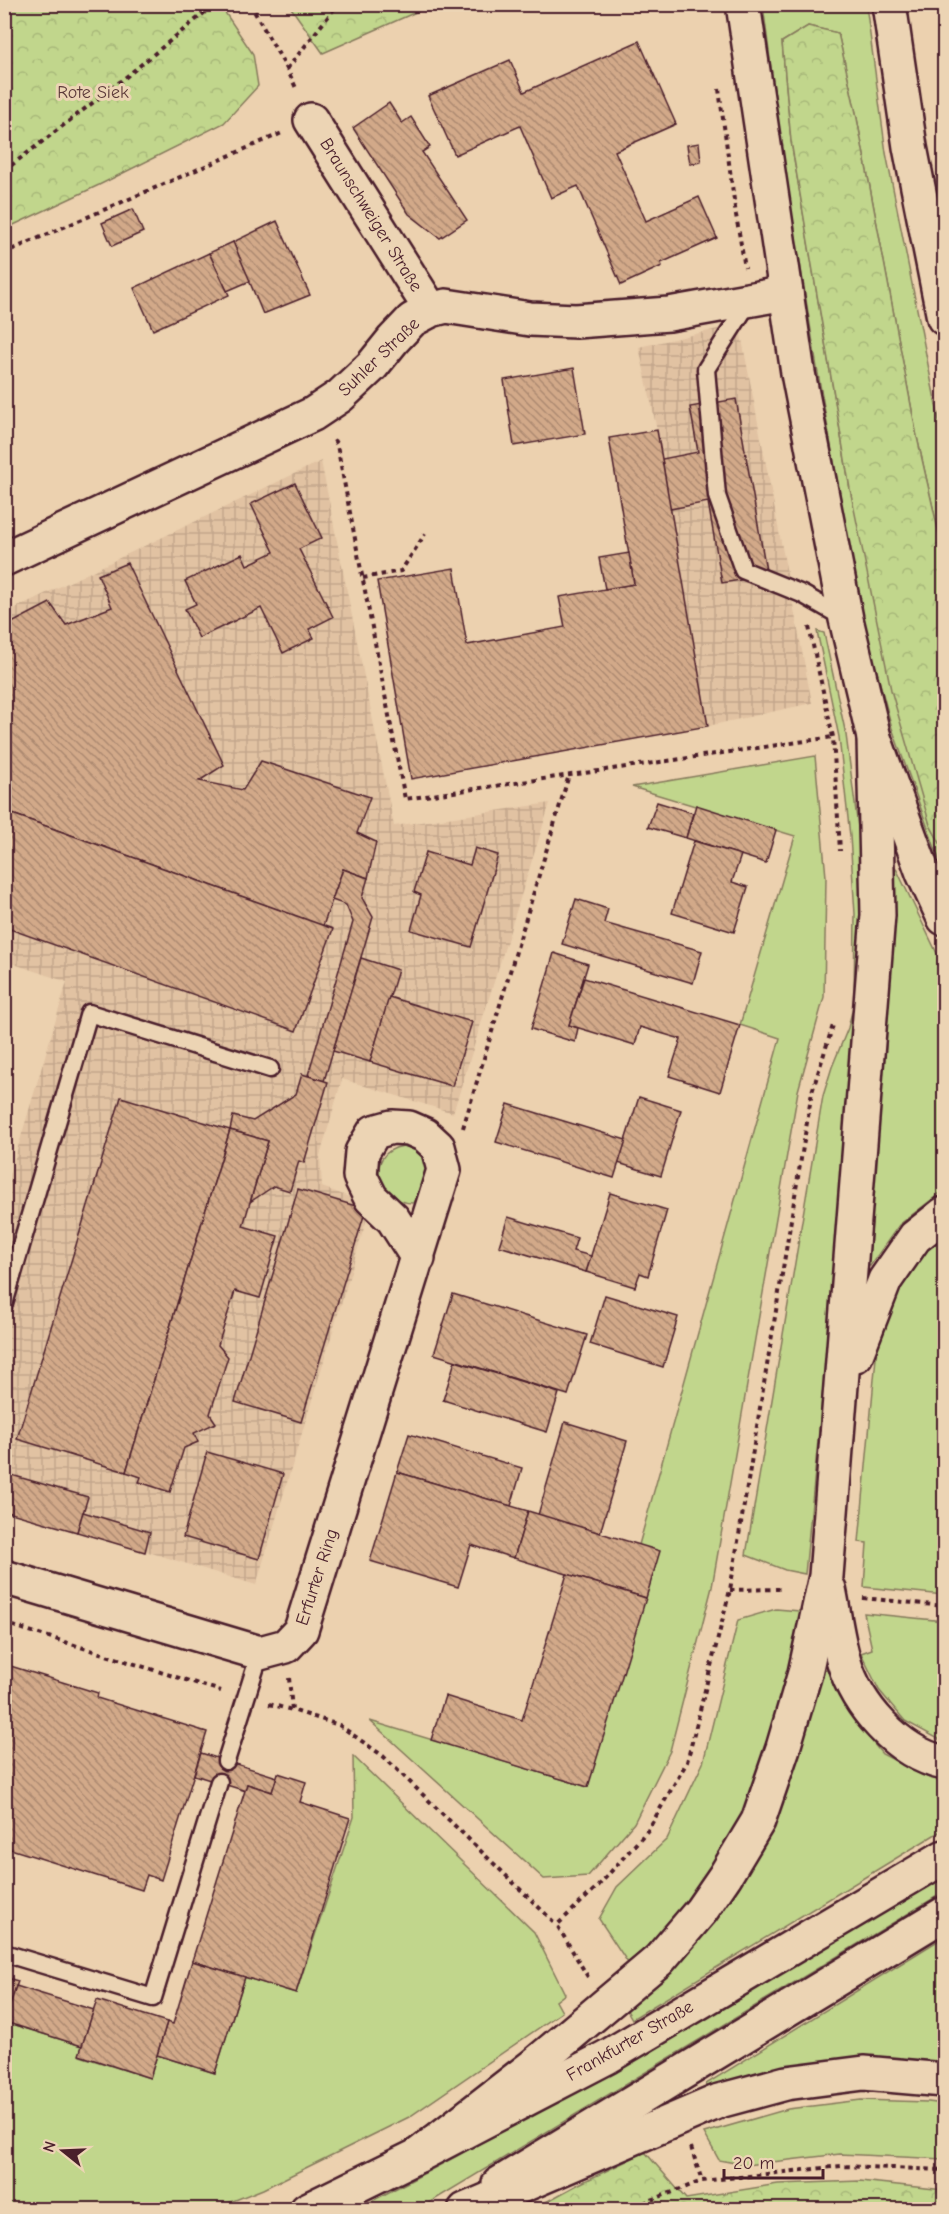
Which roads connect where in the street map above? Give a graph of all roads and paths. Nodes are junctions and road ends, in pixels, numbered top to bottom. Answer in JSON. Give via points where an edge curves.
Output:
{"nodes":[{"id":1,"x":215,"y":4,"type":"edge"},
{"id":2,"x":250,"y":4,"type":"edge"},
{"id":3,"x":338,"y":4,"type":"edge"},
{"id":4,"x":743,"y":4,"type":"edge"},
{"id":5,"x":889,"y":4,"type":"edge"},
{"id":6,"x":287,"y":69,"type":"junction"},
{"id":7,"x":718,"y":84,"type":"dead end"},
{"id":8,"x":311,"y":120,"type":"junction"},
{"id":9,"x":4,"y":171,"type":"edge"},
{"id":10,"x":736,"y":215,"type":"dead end"},
{"id":11,"x":4,"y":252,"type":"edge"},
{"id":12,"x":786,"y":293,"type":"junction"},
{"id":13,"x":751,"y":299,"type":"junction"},
{"id":14,"x":431,"y":310,"type":"junction"},
{"id":15,"x":945,"y":318,"type":"edge"},
{"id":16,"x":313,"y":414,"type":"junction"},
{"id":17,"x":425,"y":534,"type":"dead end"},
{"id":18,"x":4,"y":559,"type":"edge"},
{"id":19,"x":363,"y":578,"type":"junction"},
{"id":20,"x":846,"y":619,"type":"junction"},
{"id":21,"x":833,"y":737,"type":"dead end"},
{"id":22,"x":874,"y":738,"type":"junction"},
{"id":23,"x":568,"y":775,"type":"junction"},
{"id":24,"x":945,"y":918,"type":"edge"},
{"id":25,"x":837,"y":1013,"type":"dead end"},
{"id":26,"x":270,"y":1069,"type":"dead end"},
{"id":27,"x":444,"y":1170,"type":"junction"},
{"id":28,"x":945,"y":1214,"type":"edge"},
{"id":29,"x":418,"y":1257,"type":"junction"},
{"id":30,"x":4,"y":1304,"type":"edge"},
{"id":31,"x":841,"y":1402,"type":"junction"},
{"id":32,"x":826,"y":1575,"type":"junction"},
{"id":33,"x":4,"y":1577,"type":"edge"},
{"id":34,"x":780,"y":1589,"type":"dead end"},
{"id":35,"x":730,"y":1590,"type":"junction"},
{"id":36,"x":863,"y":1598,"type":"dead end"},
{"id":37,"x":945,"y":1606,"type":"edge"},
{"id":38,"x":4,"y":1623,"type":"edge"},
{"id":39,"x":273,"y":1650,"type":"junction"},
{"id":40,"x":246,"y":1698,"type":"junction"},
{"id":41,"x":292,"y":1710,"type":"junction"},
{"id":42,"x":226,"y":1761,"type":"dead end"},
{"id":43,"x":945,"y":1762,"type":"edge"},
{"id":44,"x":219,"y":1782,"type":"dead end"},
{"id":45,"x":945,"y":1857,"type":"edge"},
{"id":46,"x":945,"y":1914,"type":"edge"},
{"id":47,"x":557,"y":1925,"type":"junction"},
{"id":48,"x":4,"y":1953,"type":"edge"},
{"id":49,"x":588,"y":1977,"type":"dead end"},
{"id":50,"x":945,"y":2080,"type":"edge"},
{"id":51,"x":688,"y":2137,"type":"dead end"},
{"id":52,"x":417,"y":2156,"type":"junction"},
{"id":53,"x":945,"y":2169,"type":"edge"},
{"id":54,"x":702,"y":2181,"type":"junction"},
{"id":55,"x":307,"y":2210,"type":"edge"},
{"id":56,"x":456,"y":2210,"type":"edge"},
{"id":57,"x":465,"y":2210,"type":"edge"},
{"id":58,"x":637,"y":2210,"type":"edge"}],
"edges":[{"from":1,"to":9,"type":"path"},
{"from":2,"to":6,"type":"path"},
{"from":3,"to":6,"type":"path"},
{"from":4,"to":12,"type":"main road"},
{"from":5,"to":15,"type":"main road","via":[[910,147]]},
{"from":6,"to":8,"type":"path"},
{"from":7,"to":10,"type":"path"},
{"from":8,"to":11,"type":"path"},
{"from":8,"to":14,"type":"main road","name":"Braunschweiger Straße"},
{"from":12,"to":13,"type":"main road","name":"Suhler Straße"},
{"from":12,"to":20,"type":"main road"},
{"from":13,"to":14,"type":"main road","name":"Suhler Straße","via":[[669,314],[576,321],[462,307]]},
{"from":13,"to":20,"type":"lane","via":[[706,369],[717,496],[743,570],[802,594]]},
{"from":14,"to":16,"type":"main road","name":"Suhler Straße","via":[[412,320],[372,366],[340,396]]},
{"from":16,"to":18,"type":"main road","name":"Suhler Straße"},
{"from":16,"to":19,"type":"path","via":[[337,445]]},
{"from":17,"to":19,"type":"path","via":[[401,571]]},
{"from":19,"to":23,"type":"path","via":[[405,799]]},
{"from":20,"to":22,"type":"main road"},
{"from":21,"to":23,"type":"path"},
{"from":22,"to":24,"type":"main road","via":[[923,873]]},
{"from":22,"to":31,"type":"main road","via":[[878,915]]},
{"from":23,"to":27,"type":"path","via":[[467,1118]]},
{"from":25,"to":35,"type":"path","via":[[813,1092]]},
{"from":26,"to":30,"type":"lane","via":[[89,1013]]},
{"from":27,"to":29,"type":"main road","name":"Erfurter Ring"},
{"from":27,"to":29,"type":"main road","via":[[438,1147],[409,1128],[374,1132],[362,1152],[360,1176],[371,1198],[393,1219]]},
{"from":28,"to":31,"type":"main road","via":[[915,1237],[885,1280]]},
{"from":29,"to":39,"type":"main road","name":"Erfurter Ring","via":[[301,1630]]},
{"from":31,"to":32,"type":"main road"},
{"from":32,"to":43,"type":"main road","via":[[844,1663],[864,1705],[896,1740],[934,1761]]},
{"from":32,"to":52,"type":"main road","via":[[802,1684],[758,1821],[701,1911],[659,1960],[533,2066]]},
{"from":33,"to":39,"type":"main road"},
{"from":34,"to":35,"type":"path"},
{"from":35,"to":47,"type":"path","via":[[687,1762],[648,1830]]},
{"from":36,"to":37,"type":"path"},
{"from":38,"to":40,"type":"path"},
{"from":39,"to":40,"type":"lane"},
{"from":39,"to":41,"type":"path"},
{"from":40,"to":41,"type":"path"},
{"from":40,"to":42,"type":"lane"},
{"from":41,"to":47,"type":"path","via":[[339,1725],[383,1756]]},
{"from":44,"to":48,"type":"lane","via":[[153,1998]]},
{"from":45,"to":52,"type":"main road","name":"Frankfurter Straße","via":[[607,2057]]},
{"from":46,"to":56,"type":"main road"},
{"from":47,"to":49,"type":"path"},
{"from":50,"to":57,"type":"main road","via":[[864,2073],[786,2083],[719,2101]]},
{"from":51,"to":54,"type":"path"},
{"from":52,"to":55,"type":"main road","name":"Frankfurter Straße"},
{"from":53,"to":54,"type":"path","via":[[841,2166]]},
{"from":54,"to":58,"type":"path","via":[[646,2202]]}]}
